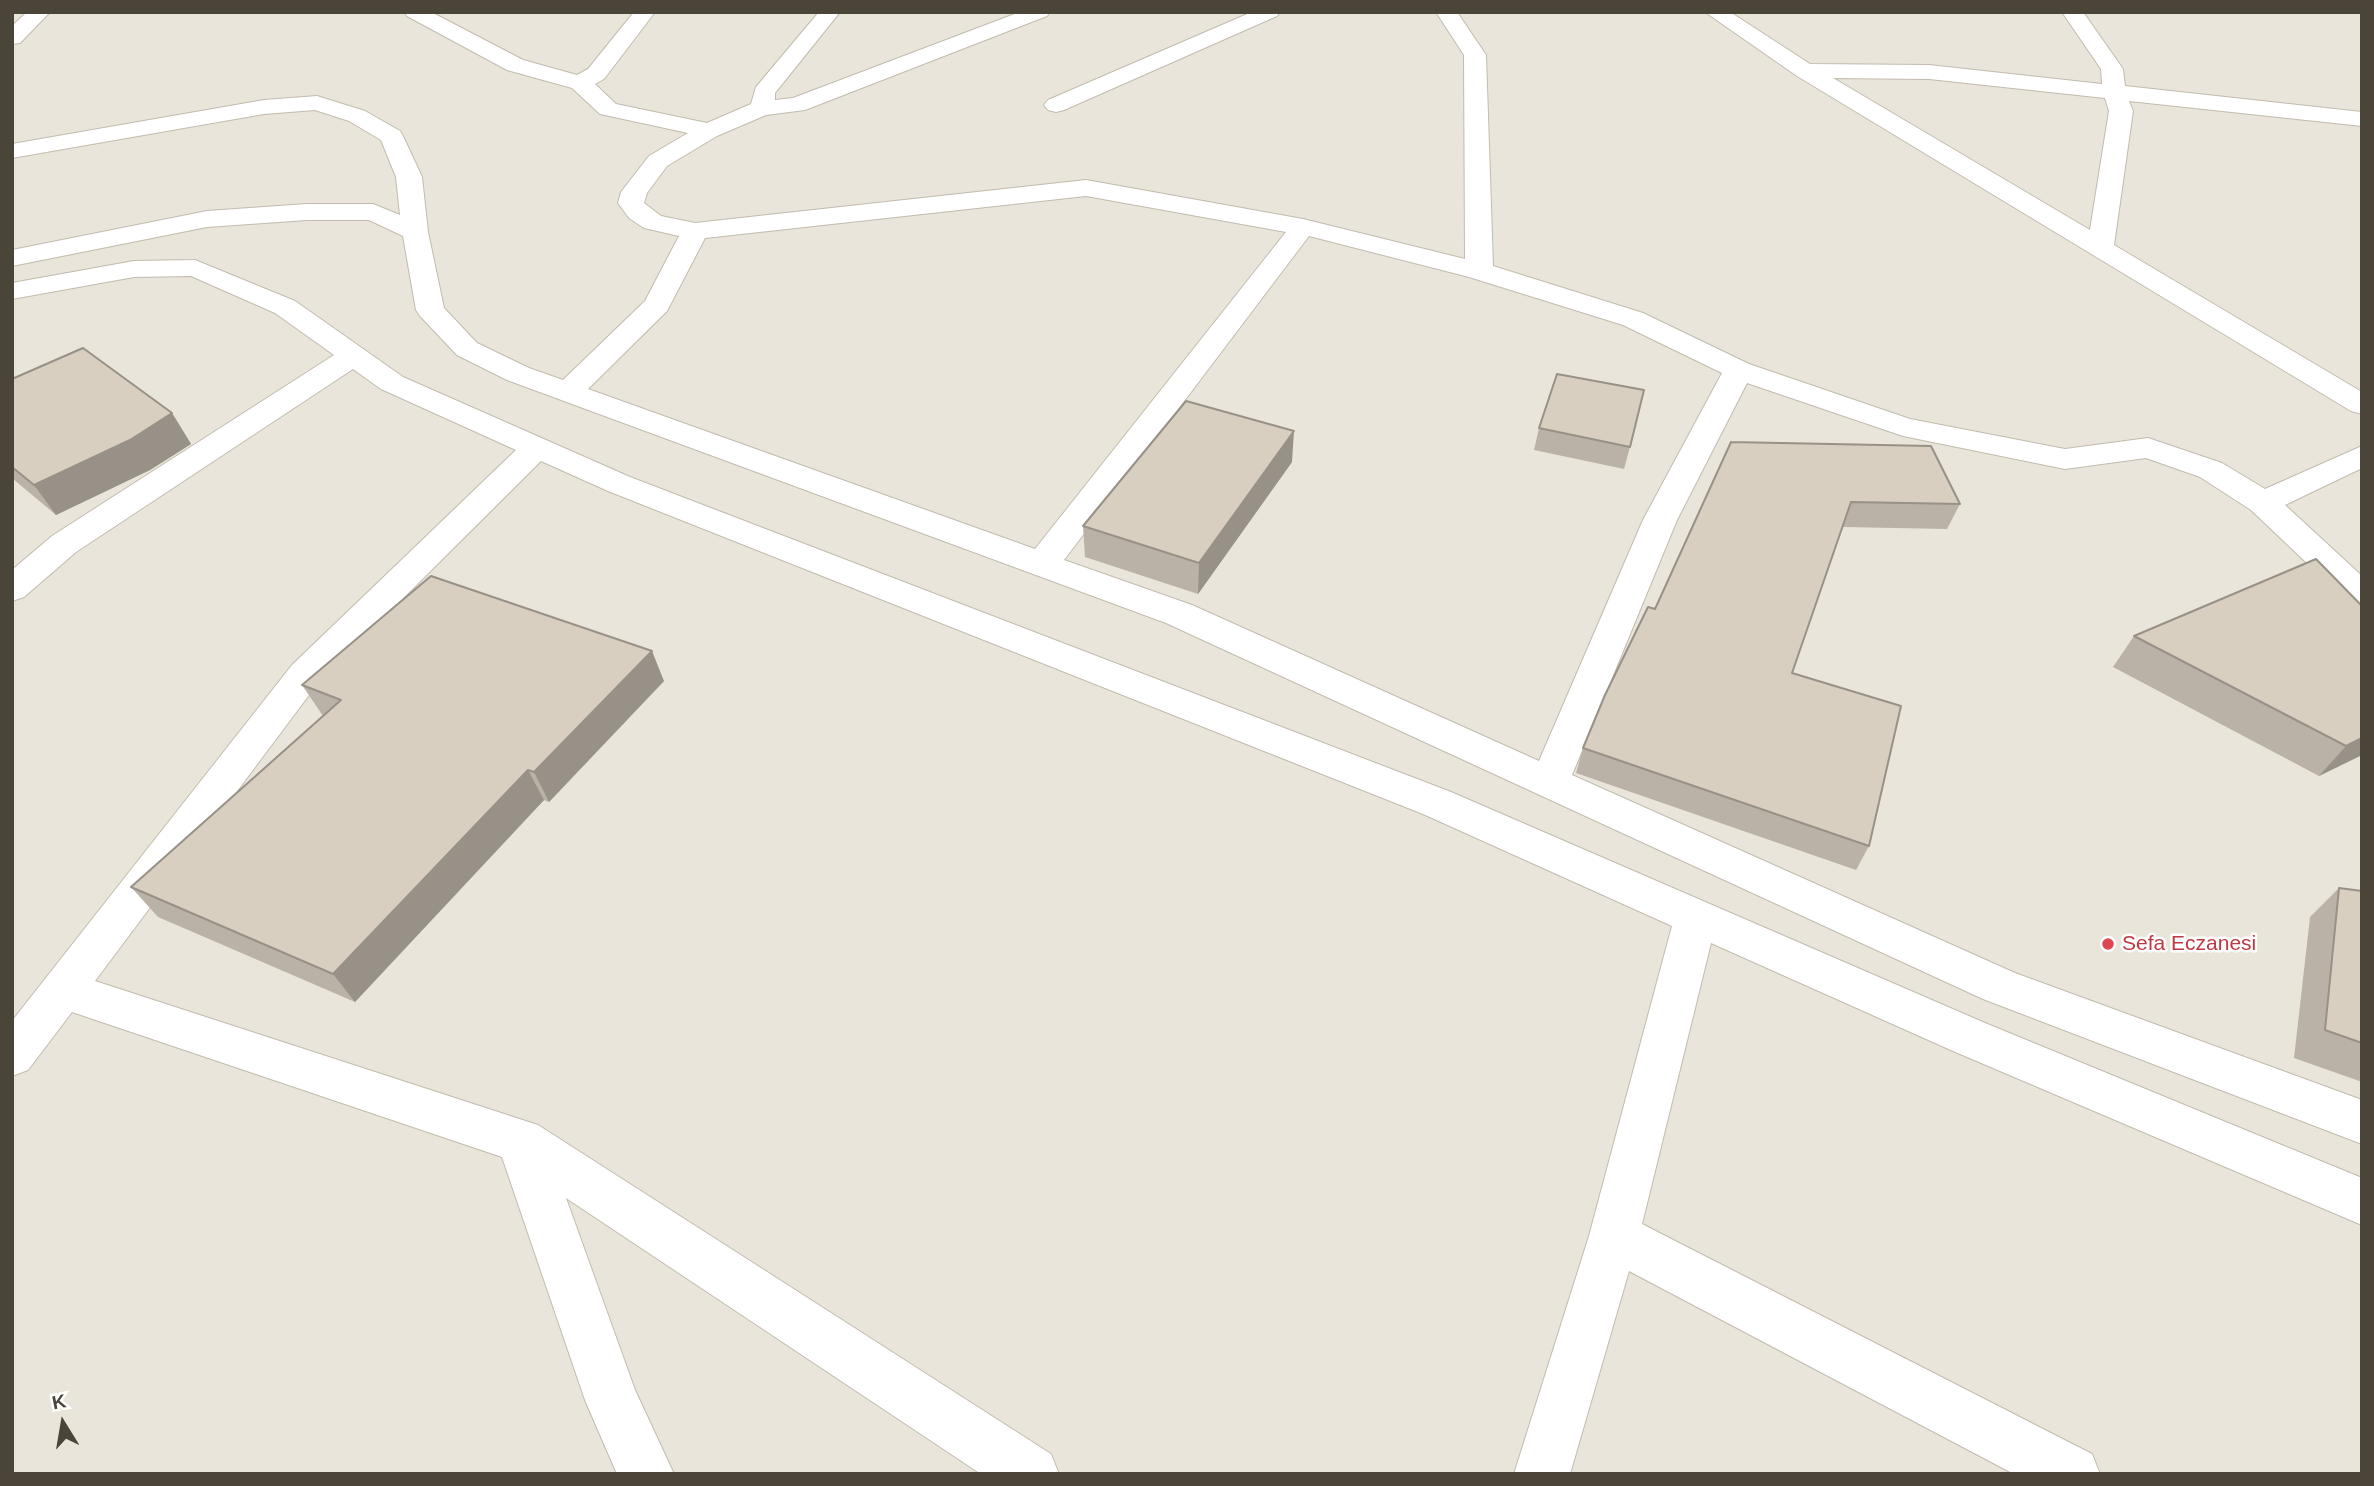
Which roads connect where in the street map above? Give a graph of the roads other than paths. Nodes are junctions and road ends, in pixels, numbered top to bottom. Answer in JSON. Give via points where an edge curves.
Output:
{"nodes":[{"id":1,"x":40,"y":12,"type":"edge"},
{"id":2,"x":414,"y":12,"type":"edge"},
{"id":3,"x":645,"y":12,"type":"edge"},
{"id":4,"x":830,"y":12,"type":"edge"},
{"id":5,"x":1040,"y":12,"type":"edge"},
{"id":6,"x":1270,"y":12,"type":"edge"},
{"id":7,"x":1446,"y":12,"type":"edge"},
{"id":8,"x":1715,"y":12,"type":"edge"},
{"id":9,"x":2072,"y":12,"type":"edge"},
{"id":10,"x":12,"y":38,"type":"edge"},
{"id":11,"x":1805,"y":71,"type":"junction"},
{"id":12,"x":580,"y":83,"type":"junction"},
{"id":13,"x":2114,"y":91,"type":"junction"},
{"id":14,"x":1056,"y":105,"type":"dead end"},
{"id":15,"x":762,"y":108,"type":"junction"},
{"id":16,"x":2362,"y":120,"type":"edge"},
{"id":17,"x":709,"y":131,"type":"junction"},
{"id":18,"x":12,"y":151,"type":"edge"},
{"id":19,"x":1303,"y":227,"type":"junction"},
{"id":20,"x":695,"y":231,"type":"junction"},
{"id":21,"x":415,"y":232,"type":"junction"},
{"id":22,"x":2100,"y":248,"type":"junction"},
{"id":23,"x":12,"y":258,"type":"edge"},
{"id":24,"x":1479,"y":271,"type":"junction"},
{"id":25,"x":12,"y":291,"type":"edge"},
{"id":26,"x":353,"y":356,"type":"junction"},
{"id":27,"x":1739,"y":370,"type":"junction"},
{"id":28,"x":568,"y":392,"type":"junction"},
{"id":29,"x":2362,"y":405,"type":"edge"},
{"id":30,"x":537,"y":447,"type":"junction"},
{"id":31,"x":2362,"y":456,"type":"edge"},
{"id":32,"x":2263,"y":503,"type":"junction"},
{"id":33,"x":1042,"y":564,"type":"junction"},
{"id":34,"x":12,"y":589,"type":"edge"},
{"id":35,"x":2362,"y":596,"type":"edge"},
{"id":36,"x":1550,"y":782,"type":"junction"},
{"id":37,"x":1696,"y":917,"type":"junction"},
{"id":38,"x":63,"y":990,"type":"junction"},
{"id":39,"x":12,"y":1056,"type":"edge"},
{"id":40,"x":2362,"y":1122,"type":"edge"},
{"id":41,"x":521,"y":1141,"type":"junction"},
{"id":42,"x":2362,"y":1202,"type":"edge"},
{"id":43,"x":1614,"y":1236,"type":"junction"},
{"id":44,"x":646,"y":1474,"type":"edge"},
{"id":45,"x":1031,"y":1474,"type":"edge"},
{"id":46,"x":1542,"y":1474,"type":"edge"},
{"id":47,"x":2072,"y":1474,"type":"edge"}],
"edges":[{"from":1,"to":10,"type":"street"},
{"from":2,"to":12,"type":"street","via":[[514,65]]},
{"from":3,"to":12,"type":"street","via":[[596,74]]},
{"from":4,"to":15,"type":"street","via":[[764,92]]},
{"from":5,"to":15,"type":"street","via":[[797,105]]},
{"from":6,"to":14,"type":"street"},
{"from":7,"to":24,"type":"street","via":[[1475,55]]},
{"from":8,"to":11,"type":"street"},
{"from":9,"to":13,"type":"street","via":[[2112,69]]},
{"from":11,"to":13,"type":"street","via":[[1929,72]]},
{"from":11,"to":22,"type":"street"},
{"from":12,"to":17,"type":"street","via":[[608,109]]},
{"from":13,"to":16,"type":"street"},
{"from":13,"to":22,"type":"street","via":[[2121,111]]},
{"from":15,"to":17,"type":"street"},
{"from":17,"to":20,"type":"street","via":[[658,161],[631,203],[653,222]]},
{"from":18,"to":21,"type":"street","via":[[264,107],[317,103],[357,116],[391,136],[408,177]]},
{"from":19,"to":20,"type":"street","via":[[1086,188]]},
{"from":19,"to":24,"type":"street"},
{"from":19,"to":33,"type":"street"},
{"from":20,"to":28,"type":"street","via":[[657,305]]},
{"from":21,"to":23,"type":"street","via":[[373,212],[307,212],[207,219]]},
{"from":21,"to":28,"type":"street","via":[[430,310],[467,349]]},
{"from":22,"to":29,"type":"street"},
{"from":24,"to":27,"type":"street","via":[[1633,319]]},
{"from":25,"to":26,"type":"street","via":[[134,269],[195,268],[285,307]]},
{"from":26,"to":30,"type":"street","via":[[393,383]]},
{"from":26,"to":34,"type":"street","via":[[64,544]]},
{"from":27,"to":32,"type":"street","via":[[1903,427],[2065,459],[2148,448],[2211,470]]},
{"from":27,"to":36,"type":"street","via":[[1660,520]]},
{"from":28,"to":33,"type":"street"},
{"from":30,"to":37,"type":"street","via":[[619,484],[1437,803]]},
{"from":30,"to":38,"type":"street","via":[[305,674]]},
{"from":31,"to":32,"type":"street"},
{"from":32,"to":35,"type":"street"},
{"from":33,"to":36,"type":"street","via":[[1179,614]]},
{"from":36,"to":40,"type":"street","via":[[2000,986]]},
{"from":37,"to":42,"type":"street"},
{"from":37,"to":43,"type":"street"},
{"from":38,"to":39,"type":"street"},
{"from":38,"to":41,"type":"street"},
{"from":41,"to":44,"type":"street","via":[[612,1400]]},
{"from":41,"to":45,"type":"street"},
{"from":43,"to":46,"type":"street"},
{"from":43,"to":47,"type":"street"}]}
